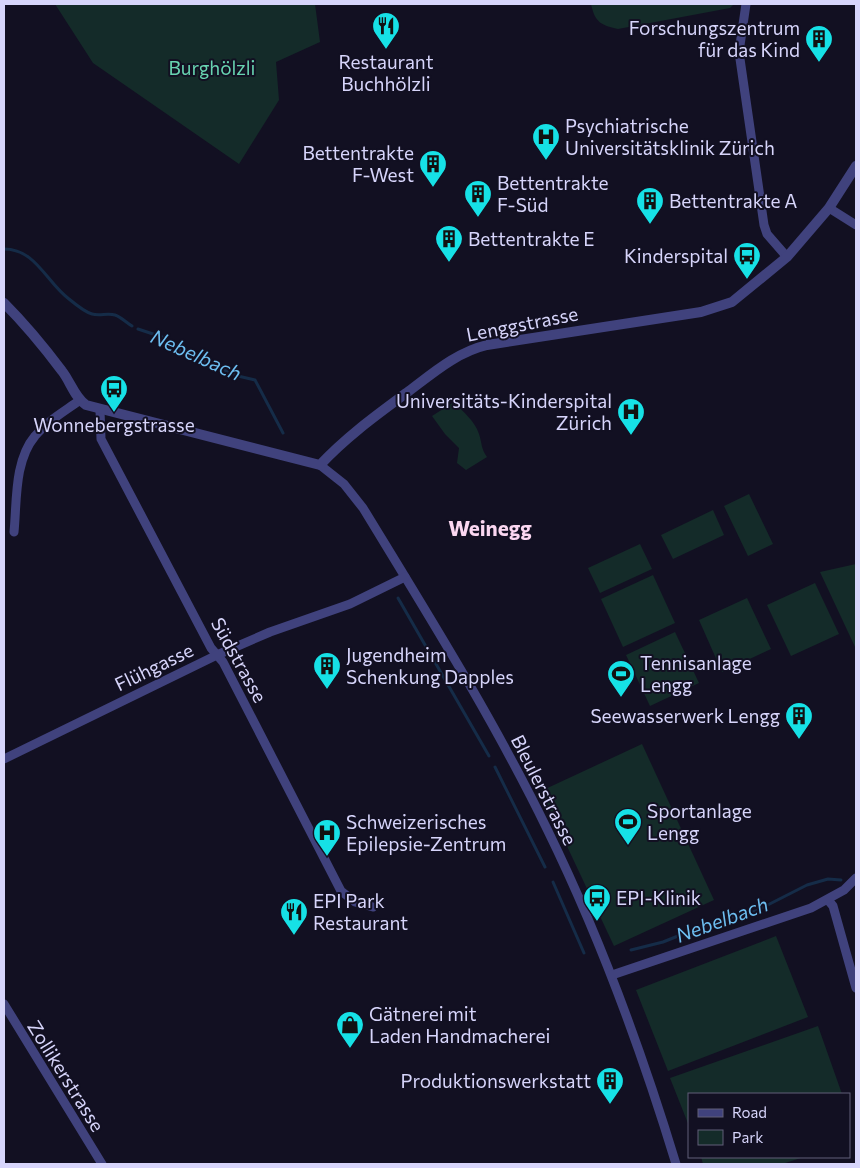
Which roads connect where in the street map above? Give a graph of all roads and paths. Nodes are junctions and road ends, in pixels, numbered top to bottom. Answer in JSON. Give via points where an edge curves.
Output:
{"nodes":[{"id":1,"x":746,"y":4,"type":"edge"},
{"id":2,"x":856,"y":166,"type":"edge"},
{"id":3,"x":829,"y":208,"type":"junction"},
{"id":4,"x":856,"y":224,"type":"edge"},
{"id":5,"x":787,"y":257,"type":"junction"},
{"id":6,"x":4,"y":304,"type":"edge"},
{"id":7,"x":83,"y":403,"type":"junction"},
{"id":8,"x":100,"y":410,"type":"junction"},
{"id":9,"x":320,"y":465,"type":"junction"},
{"id":10,"x":14,"y":532,"type":"dead end"},
{"id":11,"x":405,"y":577,"type":"junction"},
{"id":12,"x":217,"y":655,"type":"junction"},
{"id":13,"x":4,"y":759,"type":"edge"},
{"id":14,"x":856,"y":878,"type":"edge"},
{"id":15,"x":828,"y":900,"type":"junction"},
{"id":16,"x":373,"y":907,"type":"dead end"},
{"id":17,"x":612,"y":975,"type":"junction"},
{"id":18,"x":856,"y":988,"type":"edge"},
{"id":19,"x":4,"y":1004,"type":"edge"},
{"id":20,"x":102,"y":1164,"type":"edge"},
{"id":21,"x":676,"y":1164,"type":"edge"}],
"edges":[{"from":1,"to":5,"type":"street","via":[[739,52],[764,225],[767,234]]},
{"from":2,"to":3,"type":"street","name":"Lenggstrasse"},
{"from":3,"to":4,"type":"street"},
{"from":3,"to":5,"type":"street","name":"Lenggstrasse"},
{"from":5,"to":9,"type":"street","name":"Lenggstrasse","via":[[738,297],[720,307],[469,350],[347,438]]},
{"from":6,"to":7,"type":"street","via":[[41,344]]},
{"from":7,"to":8,"type":"street"},
{"from":7,"to":10,"type":"street","via":[[43,428],[29,445],[21,465]]},
{"from":8,"to":9,"type":"street"},
{"from":8,"to":12,"type":"street","name":"Südstrasse","via":[[101,439]]},
{"from":9,"to":11,"type":"street","name":"Bleulerstrasse","via":[[344,484],[363,508]]},
{"from":11,"to":12,"type":"street","name":"Flühgasse","via":[[350,604]]},
{"from":11,"to":17,"type":"street","name":"Bleulerstrasse","via":[[488,717],[547,830]]},
{"from":12,"to":13,"type":"street","name":"Flühgasse"},
{"from":12,"to":16,"type":"street","name":"Südstrasse","via":[[341,891],[356,902]]},
{"from":14,"to":15,"type":"street"},
{"from":15,"to":17,"type":"street"},
{"from":15,"to":18,"type":"street"},
{"from":17,"to":21,"type":"street","name":"Bleulerstrasse"},
{"from":19,"to":20,"type":"street","name":"Zollikerstrasse"}]}
